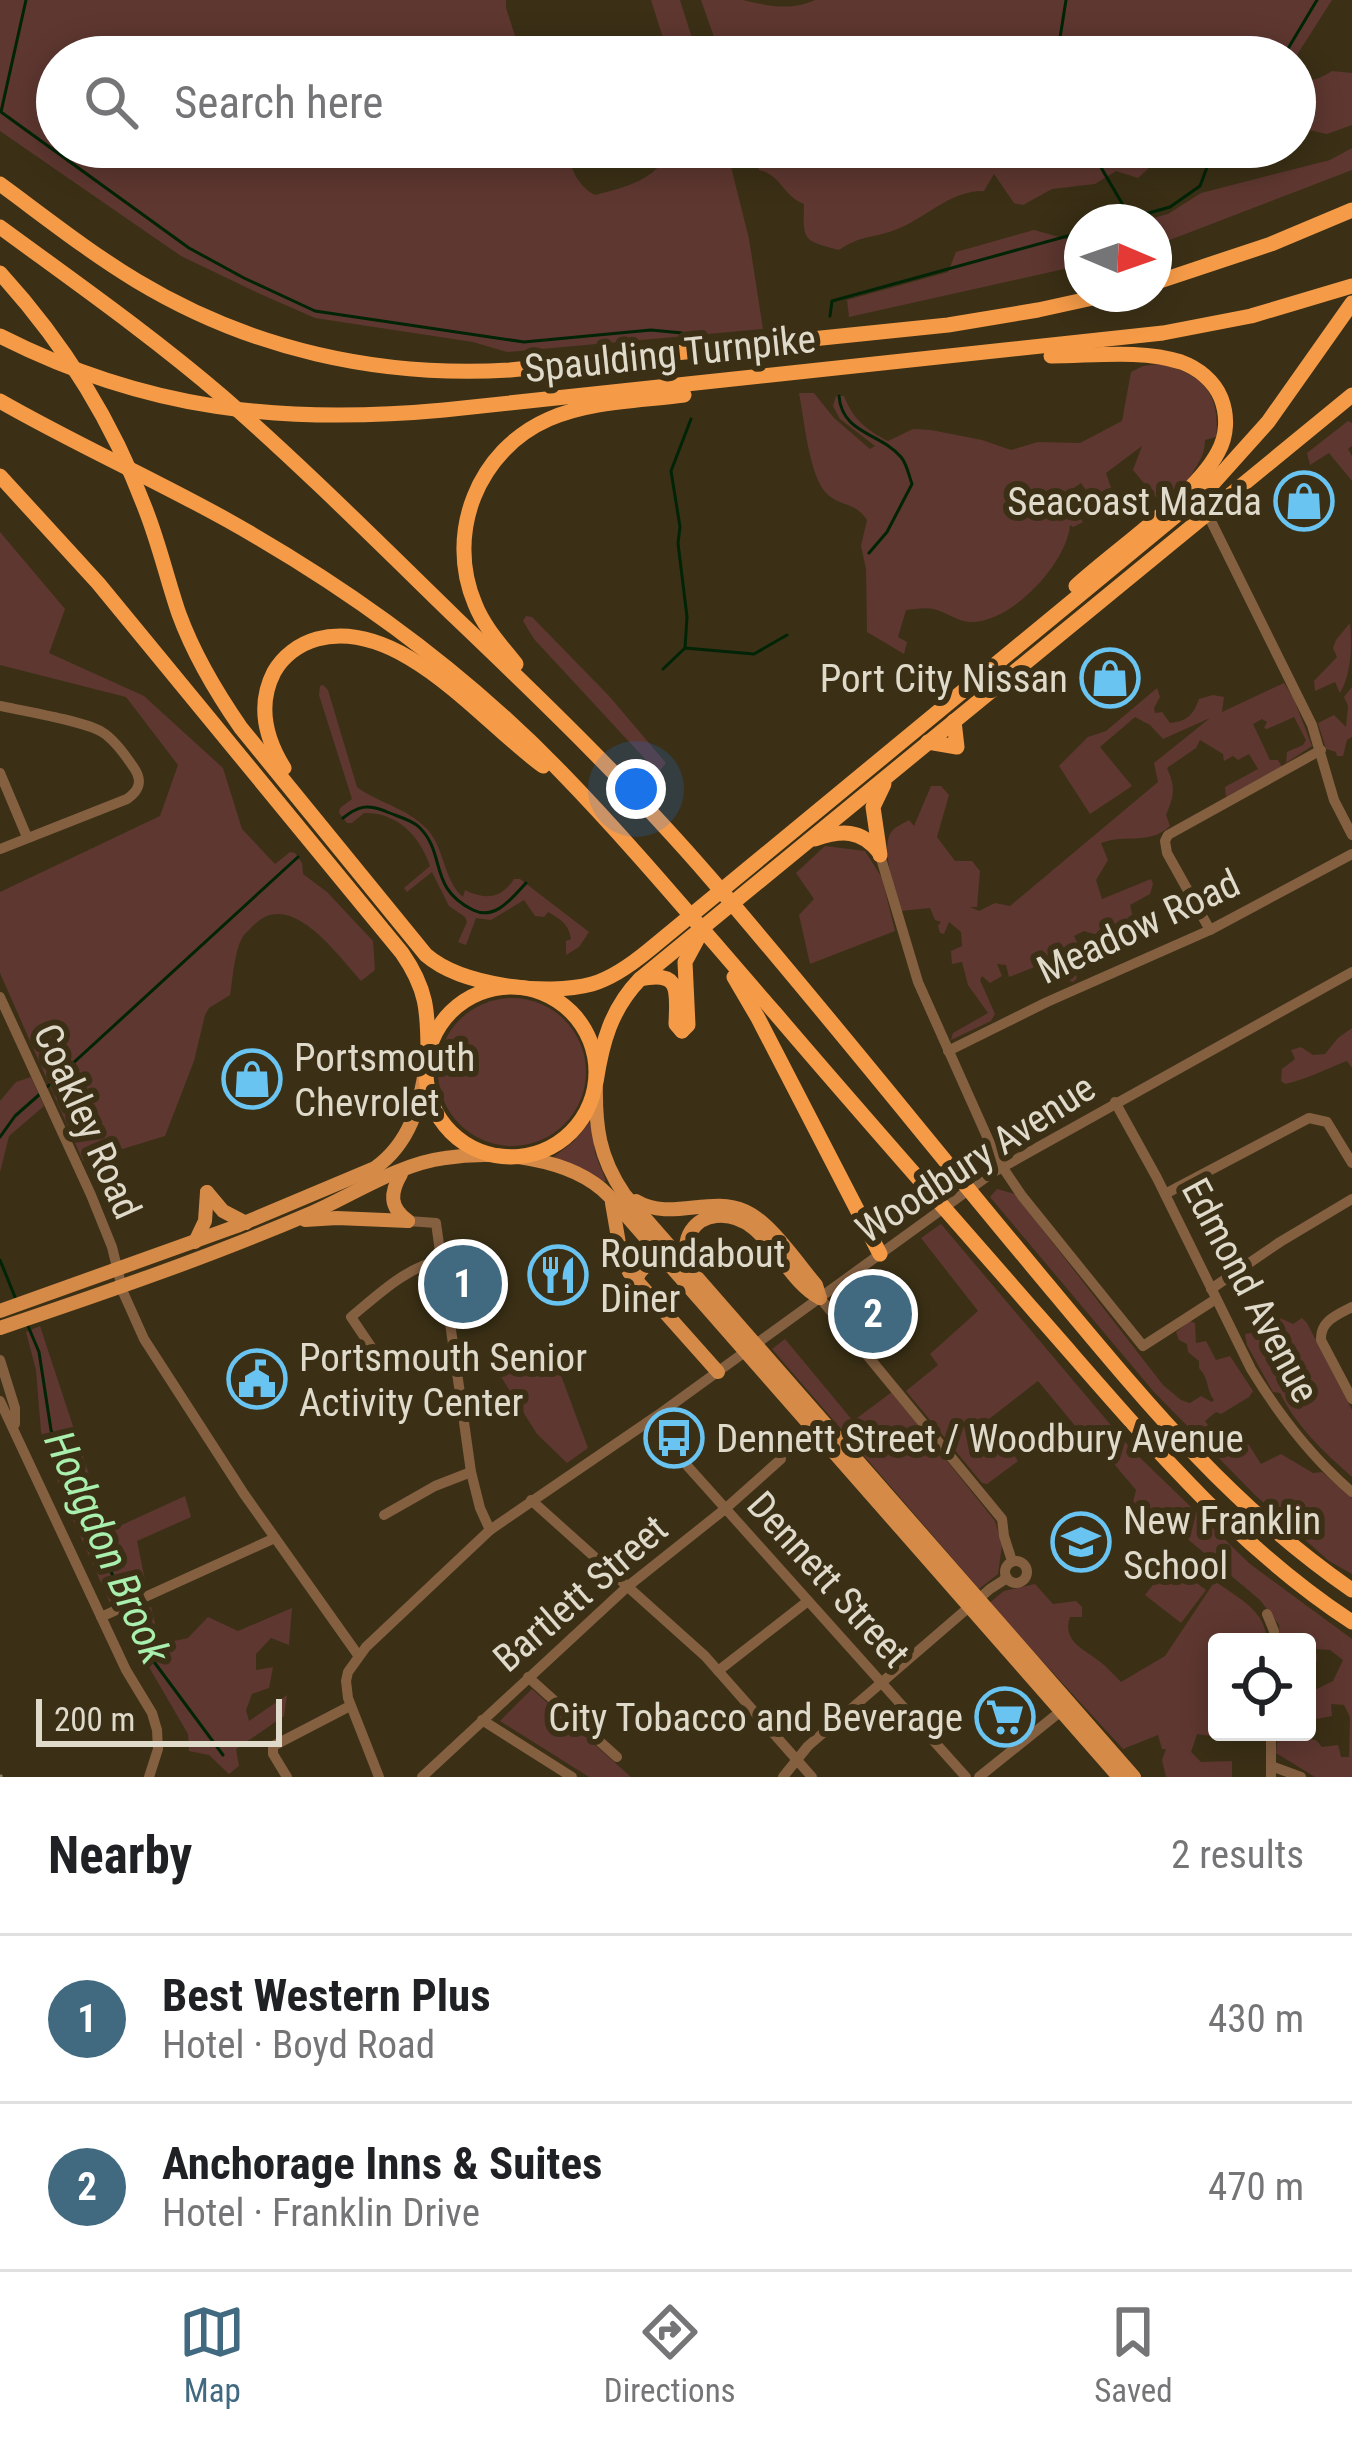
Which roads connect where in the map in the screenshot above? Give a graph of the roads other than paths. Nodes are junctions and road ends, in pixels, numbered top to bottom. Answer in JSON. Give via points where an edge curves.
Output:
{"nodes":[{"id":1,"x":0,"y":184,"type":"edge"},
{"id":2,"x":1352,"y":210,"type":"edge"},
{"id":3,"x":0,"y":226,"type":"edge"},
{"id":4,"x":0,"y":272,"type":"edge"},
{"id":5,"x":1172,"y":277,"type":"edge"},
{"id":6,"x":1352,"y":286,"type":"edge"},
{"id":7,"x":1352,"y":302,"type":"edge"},
{"id":8,"x":1064,"y":304,"type":"edge"},
{"id":9,"x":0,"y":336,"type":"edge"},
{"id":10,"x":976,"y":354,"type":"junction"},
{"id":11,"x":896,"y":363,"type":"junction"},
{"id":12,"x":1352,"y":394,"type":"edge"},
{"id":13,"x":0,"y":401,"type":"edge"},
{"id":14,"x":0,"y":476,"type":"edge"},
{"id":15,"x":1208,"y":513,"type":"junction"},
{"id":16,"x":0,"y":706,"type":"edge"},
{"id":17,"x":551,"y":709,"type":"junction"},
{"id":18,"x":928,"y":720,"type":"junction"},
{"id":19,"x":1321,"y":750,"type":"junction"},
{"id":20,"x":894,"y":770,"type":"junction"},
{"id":21,"x":0,"y":773,"type":"edge"},
{"id":22,"x":575,"y":787,"type":"junction"},
{"id":23,"x":314,"y":818,"type":"junction"},
{"id":24,"x":1352,"y":835,"type":"edge"},
{"id":25,"x":27,"y":837,"type":"junction"},
{"id":26,"x":802,"y":845,"type":"junction"},
{"id":27,"x":0,"y":849,"type":"edge"},
{"id":28,"x":1352,"y":854,"type":"edge"},
{"id":29,"x":880,"y":855,"type":"junction"},
{"id":30,"x":714,"y":916,"type":"junction"},
{"id":31,"x":1210,"y":930,"type":"junction"},
{"id":32,"x":710,"y":938,"type":"junction"},
{"id":33,"x":1352,"y":972,"type":"edge"},
{"id":34,"x":640,"y":979,"type":"junction"},
{"id":35,"x":518,"y":988,"type":"junction"},
{"id":36,"x":0,"y":997,"type":"edge"},
{"id":37,"x":948,"y":1051,"type":"junction"},
{"id":38,"x":427,"y":1060,"type":"junction"},
{"id":39,"x":596,"y":1082,"type":"junction"},
{"id":40,"x":1115,"y":1102,"type":"junction"},
{"id":41,"x":497,"y":1156,"type":"junction"},
{"id":42,"x":1352,"y":1163,"type":"edge"},
{"id":43,"x":1001,"y":1168,"type":"junction"},
{"id":44,"x":404,"y":1170,"type":"junction"},
{"id":45,"x":616,"y":1195,"type":"junction"},
{"id":46,"x":1165,"y":1195,"type":"junction"},
{"id":47,"x":1352,"y":1199,"type":"edge"},
{"id":48,"x":408,"y":1221,"type":"junction"},
{"id":49,"x":246,"y":1222,"type":"junction"},
{"id":50,"x":284,"y":1224,"type":"junction"},
{"id":51,"x":195,"y":1242,"type":"junction"},
{"id":52,"x":880,"y":1254,"type":"junction"},
{"id":53,"x":442,"y":1260,"type":"junction"},
{"id":54,"x":671,"y":1267,"type":"junction"},
{"id":55,"x":120,"y":1277,"type":"junction"},
{"id":56,"x":636,"y":1281,"type":"junction"},
{"id":57,"x":701,"y":1283,"type":"junction"},
{"id":58,"x":1214,"y":1294,"type":"junction"},
{"id":59,"x":820,"y":1298,"type":"junction"},
{"id":60,"x":1352,"y":1306,"type":"edge"},
{"id":61,"x":0,"y":1311,"type":"edge"},
{"id":62,"x":0,"y":1328,"type":"edge"},
{"id":63,"x":374,"y":1352,"type":"dead end"},
{"id":64,"x":0,"y":1360,"type":"edge"},
{"id":65,"x":718,"y":1372,"type":"junction"},
{"id":66,"x":1352,"y":1399,"type":"edge"},
{"id":67,"x":0,"y":1401,"type":"edge"},
{"id":68,"x":648,"y":1421,"type":"junction"},
{"id":69,"x":14,"y":1427,"type":"junction"},
{"id":70,"x":781,"y":1459,"type":"dead end"},
{"id":71,"x":470,"y":1472,"type":"junction"},
{"id":72,"x":1352,"y":1492,"type":"edge"},
{"id":73,"x":531,"y":1500,"type":"junction"},
{"id":74,"x":725,"y":1509,"type":"junction"},
{"id":75,"x":384,"y":1515,"type":"dead end"},
{"id":76,"x":490,"y":1530,"type":"junction"},
{"id":77,"x":275,"y":1538,"type":"junction"},
{"id":78,"x":1012,"y":1562,"type":"junction"},
{"id":79,"x":1006,"y":1578,"type":"junction"},
{"id":80,"x":626,"y":1587,"type":"junction"},
{"id":81,"x":1352,"y":1590,"type":"edge"},
{"id":82,"x":808,"y":1600,"type":"junction"},
{"id":83,"x":1267,"y":1614,"type":"dead end"},
{"id":84,"x":101,"y":1617,"type":"junction"},
{"id":85,"x":1352,"y":1622,"type":"edge"},
{"id":86,"x":1274,"y":1633,"type":"edge"},
{"id":87,"x":358,"y":1655,"type":"junction"},
{"id":88,"x":718,"y":1671,"type":"junction"},
{"id":89,"x":528,"y":1677,"type":"junction"},
{"id":90,"x":883,"y":1684,"type":"junction"},
{"id":91,"x":350,"y":1706,"type":"junction"},
{"id":92,"x":1061,"y":1712,"type":"junction"},
{"id":93,"x":482,"y":1720,"type":"junction"},
{"id":94,"x":1271,"y":1741,"type":"edge"},
{"id":95,"x":617,"y":1757,"type":"dead end"},
{"id":96,"x":795,"y":1759,"type":"junction"},
{"id":97,"x":1271,"y":1772,"type":"edge"},
{"id":98,"x":149,"y":1777,"type":"edge"},
{"id":99,"x":286,"y":1777,"type":"edge"},
{"id":100,"x":379,"y":1777,"type":"edge"},
{"id":101,"x":422,"y":1777,"type":"edge"},
{"id":102,"x":572,"y":1777,"type":"edge"},
{"id":103,"x":783,"y":1777,"type":"edge"},
{"id":104,"x":812,"y":1777,"type":"edge"},
{"id":105,"x":966,"y":1777,"type":"edge"},
{"id":106,"x":979,"y":1777,"type":"edge"},
{"id":107,"x":1118,"y":1777,"type":"edge"},
{"id":108,"x":1135,"y":1777,"type":"edge"},
{"id":109,"x":1301,"y":1777,"type":"edge"}],
"edges":[{"from":1,"to":8,"type":"highway","name":"Spaulding Turnpike","via":[[122,272],[215,322],[301,352],[404,370],[540,368],[919,329]]},
{"from":2,"to":5,"type":"highway"},
{"from":3,"to":17,"type":"highway","via":[[220,395]]},
{"from":4,"to":23,"type":"highway","via":[[108,425],[207,674]]},
{"from":6,"to":10,"type":"highway","name":"Spaulding Turnpike","via":[[1192,329]]},
{"from":7,"to":18,"type":"highway","via":[[1258,434],[1207,490]]},
{"from":9,"to":11,"type":"highway","name":"Spaulding Turnpike","via":[[174,400],[324,417]]},
{"from":10,"to":11,"type":"highway","name":"Spaulding Turnpike"},
{"from":10,"to":18,"type":"highway","via":[[1180,362],[1212,383],[1226,429],[1188,489]]},
{"from":11,"to":17,"type":"highway","via":[[586,408],[544,421],[504,449],[468,513],[466,578],[488,628]]},
{"from":12,"to":15,"type":"highway"},
{"from":13,"to":22,"type":"highway","via":[[235,524],[358,600],[474,690]]},
{"from":14,"to":38,"type":"highway","via":[[402,952],[423,991]]},
{"from":15,"to":19,"type":"street"},
{"from":15,"to":20,"type":"highway"},
{"from":16,"to":25,"type":"street","via":[[103,732],[139,777],[127,800]]},
{"from":17,"to":81,"type":"highway","via":[[710,877],[1184,1444],[1256,1516]]},
{"from":18,"to":35,"type":"highway","via":[[628,966],[587,985]]},
{"from":19,"to":24,"type":"street"},
{"from":19,"to":31,"type":"street","via":[[1168,835],[1167,853]]},
{"from":20,"to":26,"type":"highway"},
{"from":20,"to":29,"type":"highway","via":[[873,807]]},
{"from":21,"to":25,"type":"street"},
{"from":22,"to":23,"type":"highway","via":[[405,656],[337,636],[303,644],[279,664],[264,709],[275,754]]},
{"from":22,"to":32,"type":"highway"},
{"from":23,"to":35,"type":"highway","via":[[431,960]]},
{"from":25,"to":27,"type":"street"},
{"from":26,"to":29,"type":"highway","via":[[855,833]]},
{"from":26,"to":30,"type":"highway"},
{"from":28,"to":31,"type":"street","name":"Meadow Road"},
{"from":29,"to":37,"type":"street"},
{"from":30,"to":34,"type":"highway"},
{"from":30,"to":34,"type":"highway","via":[[687,955],[682,1031],[671,980]]},
{"from":31,"to":37,"type":"street","name":"Meadow Road"},
{"from":32,"to":52,"type":"highway"},
{"from":32,"to":85,"type":"highway","via":[[1190,1487]]},
{"from":33,"to":40,"type":"street","name":"Woodbury Avenue"},
{"from":34,"to":39,"type":"highway","via":[[610,1022]]},
{"from":35,"to":38,"type":"highway","via":[[463,1002],[441,1025]]},
{"from":35,"to":39,"type":"highway","via":[[554,1000],[578,1022],[595,1053]]},
{"from":36,"to":55,"type":"street","name":"Coakley Road"},
{"from":37,"to":43,"type":"street"},
{"from":38,"to":41,"type":"highway","via":[[430,1097],[444,1125],[468,1146]]},
{"from":38,"to":49,"type":"main road","via":[[410,1126],[387,1160]]},
{"from":39,"to":41,"type":"highway","via":[[566,1137],[528,1156]]},
{"from":39,"to":45,"type":"main road","via":[[600,1144]]},
{"from":40,"to":43,"type":"street","name":"Woodbury Avenue"},
{"from":40,"to":46,"type":"street","name":"Edmond Avenue"},
{"from":41,"to":44,"type":"main road","via":[[442,1158]]},
{"from":41,"to":45,"type":"main road","via":[[577,1173]]},
{"from":42,"to":46,"type":"street","via":[[1333,1129],[1318,1118],[1300,1120]]},
{"from":43,"to":52,"type":"street","name":"Woodbury Avenue"},
{"from":43,"to":58,"type":"street","via":[[1143,1346]]},
{"from":44,"to":48,"type":"main road","via":[[392,1201]]},
{"from":44,"to":50,"type":"main road"},
{"from":45,"to":54,"type":"main road"},
{"from":45,"to":56,"type":"main road","via":[[621,1255]]},
{"from":45,"to":57,"type":"main road"},
{"from":45,"to":59,"type":"main road","via":[[657,1210],[730,1206],[751,1214]]},
{"from":46,"to":58,"type":"street","name":"Edmond Avenue"},
{"from":47,"to":58,"type":"street"},
{"from":48,"to":50,"type":"main road"},
{"from":48,"to":53,"type":"street","via":[[436,1223]]},
{"from":49,"to":51,"type":"main road"},
{"from":49,"to":51,"type":"main road","via":[[207,1192]]},
{"from":50,"to":55,"type":"main road"},
{"from":51,"to":55,"type":"main road"},
{"from":52,"to":59,"type":"street","name":"Woodbury Avenue"},
{"from":53,"to":63,"type":"street","via":[[405,1274],[351,1318]]},
{"from":53,"to":71,"type":"street"},
{"from":54,"to":56,"type":"main road","via":[[647,1264]]},
{"from":54,"to":92,"type":"main road"},
{"from":55,"to":61,"type":"main road"},
{"from":55,"to":62,"type":"main road"},
{"from":55,"to":77,"type":"street","name":"Coakley Road","via":[[154,1355]]},
{"from":56,"to":65,"type":"main road"},
{"from":57,"to":59,"type":"main road","via":[[688,1258],[689,1234],[705,1219],[725,1216],[750,1225]]},
{"from":57,"to":108,"type":"main road"},
{"from":58,"to":72,"type":"street","name":"Edmond Avenue","via":[[1274,1406]]},
{"from":59,"to":65,"type":"street","name":"Woodbury Avenue"},
{"from":59,"to":78,"type":"street","via":[[1002,1519]]},
{"from":60,"to":66,"type":"street","via":[[1321,1330]]},
{"from":64,"to":69,"type":"street"},
{"from":65,"to":68,"type":"street","name":"Woodbury Avenue"},
{"from":67,"to":69,"type":"street"},
{"from":68,"to":73,"type":"street","name":"Woodbury Avenue"},
{"from":68,"to":74,"type":"street","name":"Dennett Street"},
{"from":69,"to":84,"type":"street"},
{"from":70,"to":74,"type":"street","name":"Bartlett Street"},
{"from":71,"to":75,"type":"street"},
{"from":71,"to":76,"type":"street"},
{"from":73,"to":76,"type":"street","name":"Woodbury Avenue"},
{"from":73,"to":80,"type":"street"},
{"from":74,"to":80,"type":"street","name":"Bartlett Street"},
{"from":74,"to":82,"type":"street","name":"Dennett Street"},
{"from":76,"to":87,"type":"street","name":"Woodbury Avenue"},
{"from":77,"to":84,"type":"street"},
{"from":77,"to":87,"type":"street","name":"Coakley Road"},
{"from":78,"to":79,"type":"street"},
{"from":78,"to":79,"type":"street","via":[[1026,1574],[1017,1582]]},
{"from":79,"to":90,"type":"street"},
{"from":80,"to":88,"type":"street"},
{"from":80,"to":89,"type":"street","name":"Bartlett Street"},
{"from":82,"to":88,"type":"street"},
{"from":82,"to":90,"type":"street","name":"Dennett Street"},
{"from":83,"to":86,"type":"street"},
{"from":84,"to":98,"type":"street","via":[[155,1722]]},
{"from":87,"to":91,"type":"street","via":[[346,1681]]},
{"from":88,"to":96,"type":"street"},
{"from":89,"to":93,"type":"street","name":"Bartlett Street"},
{"from":89,"to":95,"type":"street"},
{"from":90,"to":96,"type":"street"},
{"from":90,"to":105,"type":"street","name":"Dennett Street"},
{"from":91,"to":99,"type":"street","via":[[273,1746]]},
{"from":91,"to":100,"type":"street"},
{"from":92,"to":106,"type":"street"},
{"from":92,"to":107,"type":"main road"},
{"from":93,"to":101,"type":"street","name":"Bartlett Street"},
{"from":93,"to":102,"type":"street"},
{"from":94,"to":97,"type":"street"},
{"from":96,"to":103,"type":"street"},
{"from":96,"to":104,"type":"street"},
{"from":97,"to":109,"type":"street"}]}
